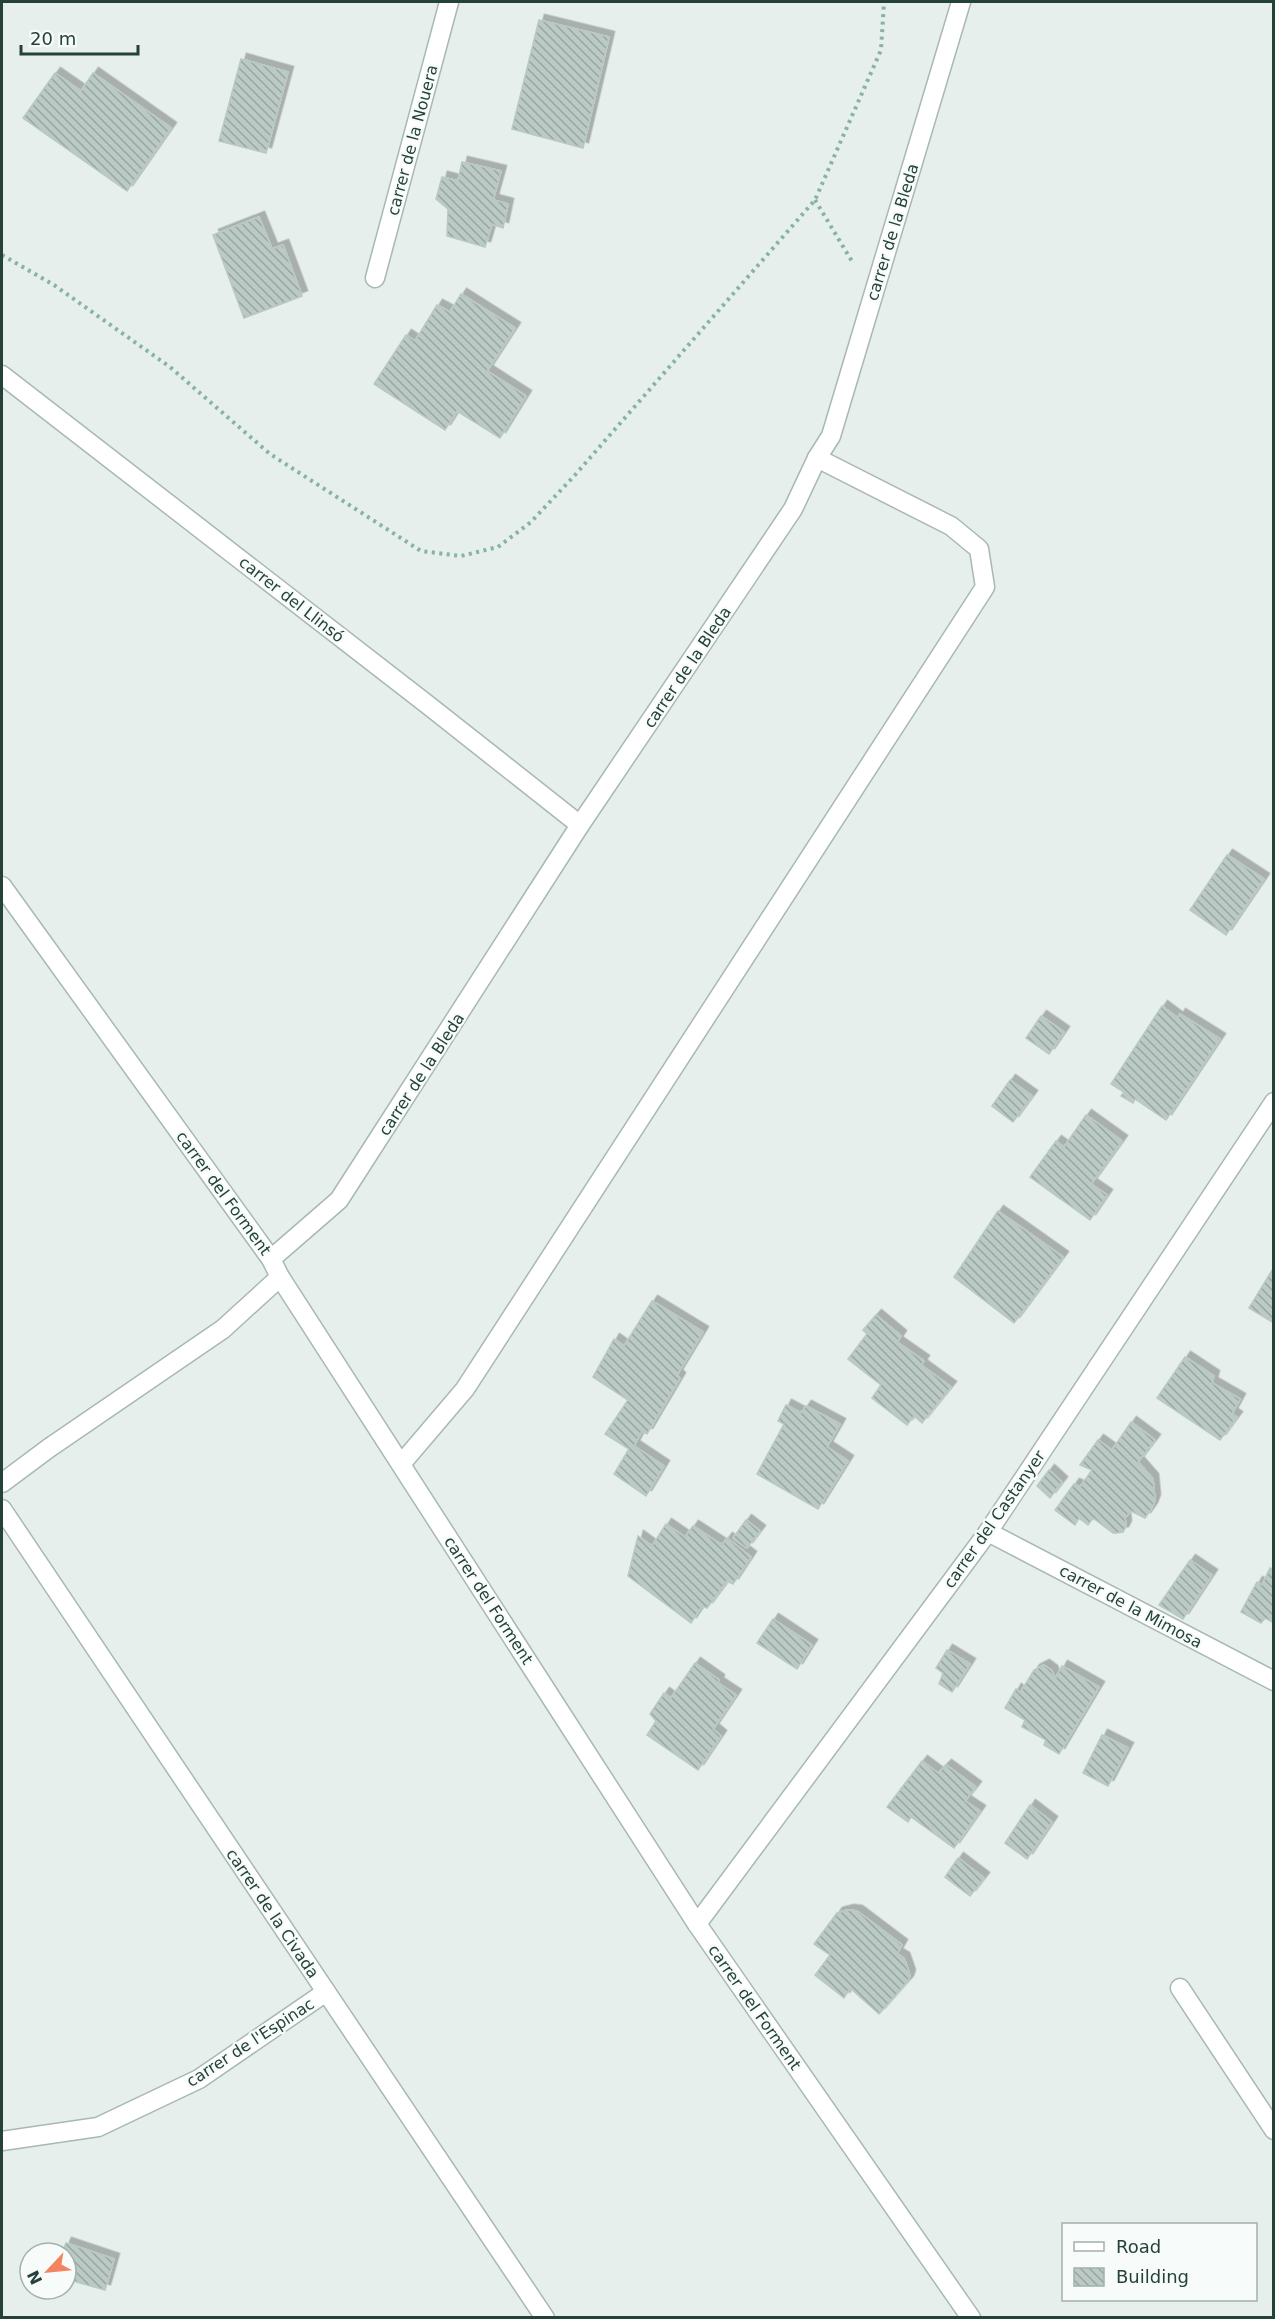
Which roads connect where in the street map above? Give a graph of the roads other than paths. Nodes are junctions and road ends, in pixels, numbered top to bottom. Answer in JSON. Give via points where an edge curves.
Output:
{"nodes":[{"id":1,"x":449,"y":2,"type":"edge"},
{"id":2,"x":961,"y":2,"type":"edge"},
{"id":3,"x":375,"y":279,"type":"dead end"},
{"id":4,"x":2,"y":375,"type":"edge"},
{"id":5,"x":817,"y":458,"type":"junction"},
{"id":6,"x":580,"y":825,"type":"junction"},
{"id":7,"x":2,"y":886,"type":"edge"},
{"id":8,"x":1274,"y":1102,"type":"edge"},
{"id":9,"x":271,"y":1259,"type":"junction"},
{"id":10,"x":280,"y":1276,"type":"junction"},
{"id":11,"x":402,"y":1463,"type":"junction"},
{"id":12,"x":2,"y":1483,"type":"edge"},
{"id":13,"x":2,"y":1509,"type":"edge"},
{"id":14,"x":988,"y":1532,"type":"junction"},
{"id":15,"x":1274,"y":1681,"type":"edge"},
{"id":16,"x":697,"y":1924,"type":"junction"},
{"id":17,"x":1180,"y":1988,"type":"dead end"},
{"id":18,"x":326,"y":1992,"type":"junction"},
{"id":19,"x":1274,"y":2130,"type":"edge"},
{"id":20,"x":2,"y":2141,"type":"edge"},
{"id":21,"x":545,"y":2318,"type":"edge"},
{"id":22,"x":971,"y":2318,"type":"edge"}],
"edges":[{"from":1,"to":3,"type":"street","name":"carrer de la Nouera"},
{"from":2,"to":5,"type":"street","name":"carrer de la Bleda","via":[[831,436]]},
{"from":4,"to":6,"type":"street","name":"carrer del Llinsó"},
{"from":5,"to":6,"type":"street","name":"carrer de la Bleda","via":[[793,509]]},
{"from":5,"to":11,"type":"street","via":[[951,525],[979,549],[985,587],[465,1389]]},
{"from":6,"to":9,"type":"street","name":"carrer de la Bleda","via":[[339,1200]]},
{"from":7,"to":9,"type":"street","name":"carrer del Forment"},
{"from":8,"to":14,"type":"street","name":"carrer del Castanyer"},
{"from":9,"to":10,"type":"street","name":"carrer del Forment"},
{"from":10,"to":11,"type":"street","name":"carrer del Forment"},
{"from":10,"to":12,"type":"street","via":[[223,1329]]},
{"from":11,"to":16,"type":"street","name":"carrer del Forment"},
{"from":13,"to":18,"type":"street","name":"carrer de la Civada"},
{"from":14,"to":15,"type":"street","name":"carrer de la Mimosa"},
{"from":14,"to":16,"type":"street","name":"carrer del Castanyer"},
{"from":16,"to":22,"type":"street","name":"carrer del Forment"},
{"from":17,"to":19,"type":"street"},
{"from":18,"to":20,"type":"street","name":"carrer de l'Espinac","via":[[199,2079],[98,2127]]},
{"from":18,"to":21,"type":"street","name":"carrer de la Civada"}]}
